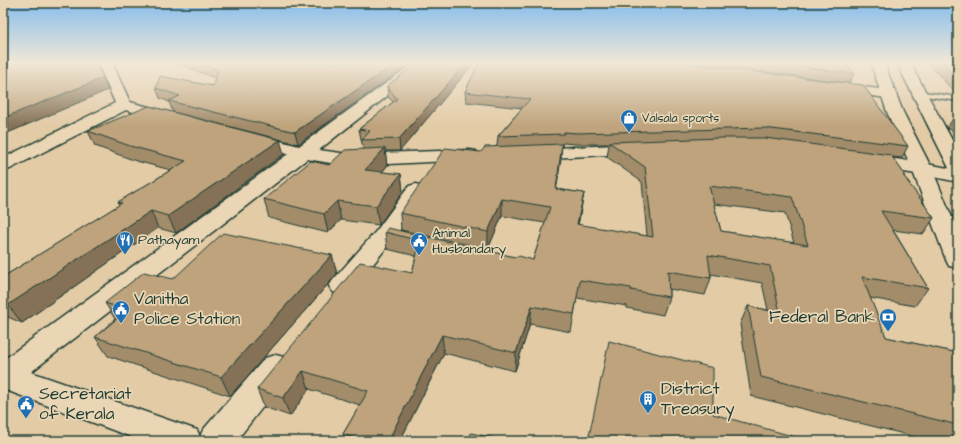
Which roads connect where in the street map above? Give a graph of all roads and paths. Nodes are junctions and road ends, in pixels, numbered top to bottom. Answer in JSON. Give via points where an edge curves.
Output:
{"nodes":[{"id":1,"x":115,"y":84,"type":"edge"},
{"id":2,"x":397,"y":84,"type":"edge"},
{"id":3,"x":884,"y":84,"type":"edge"},
{"id":4,"x":914,"y":84,"type":"edge"},
{"id":5,"x":822,"y":86,"type":"edge"},
{"id":6,"x":919,"y":93,"type":"junction"},
{"id":7,"x":888,"y":94,"type":"junction"},
{"id":8,"x":958,"y":99,"type":"edge"},
{"id":9,"x":124,"y":105,"type":"junction"},
{"id":10,"x":184,"y":121,"type":"edge"},
{"id":11,"x":237,"y":135,"type":"edge"},
{"id":12,"x":654,"y":148,"type":"edge"},
{"id":13,"x":304,"y":153,"type":"junction"},
{"id":14,"x":516,"y":154,"type":"edge"},
{"id":15,"x":486,"y":155,"type":"edge"},
{"id":16,"x":440,"y":156,"type":"junction"},
{"id":17,"x":849,"y":158,"type":"edge"},
{"id":18,"x":3,"y":165,"type":"edge"},
{"id":19,"x":958,"y":168,"type":"edge"},
{"id":20,"x":922,"y":169,"type":"junction"},
{"id":21,"x":958,"y":176,"type":"edge"},
{"id":22,"x":385,"y":234,"type":"junction"},
{"id":23,"x":415,"y":242,"type":"edge"},
{"id":24,"x":958,"y":260,"type":"edge"},
{"id":25,"x":325,"y":307,"type":"edge"},
{"id":26,"x":290,"y":350,"type":"edge"},
{"id":27,"x":4,"y":376,"type":"edge"},
{"id":28,"x":185,"y":441,"type":"edge"},
{"id":29,"x":215,"y":441,"type":"edge"}],
"edges":[{"from":1,"to":9,"type":"street"},
{"from":2,"to":13,"type":"street"},
{"from":3,"to":7,"type":"street"},
{"from":4,"to":6,"type":"street"},
{"from":5,"to":7,"type":"street"},
{"from":6,"to":8,"type":"lane"},
{"from":6,"to":19,"type":"street"},
{"from":7,"to":20,"type":"street"},
{"from":9,"to":10,"type":"street"},
{"from":9,"to":18,"type":"street"},
{"from":11,"to":13,"type":"street"},
{"from":12,"to":14,"type":"street"},
{"from":13,"to":16,"type":"street","via":[[348,160]]},
{"from":13,"to":27,"type":"street"},
{"from":15,"to":16,"type":"street"},
{"from":16,"to":22,"type":"street"},
{"from":17,"to":20,"type":"street"},
{"from":20,"to":21,"type":"street"},
{"from":20,"to":24,"type":"street"},
{"from":22,"to":23,"type":"street"},
{"from":22,"to":25,"type":"street"},
{"from":26,"to":29,"type":"street"},
{"from":27,"to":28,"type":"street"}]}
